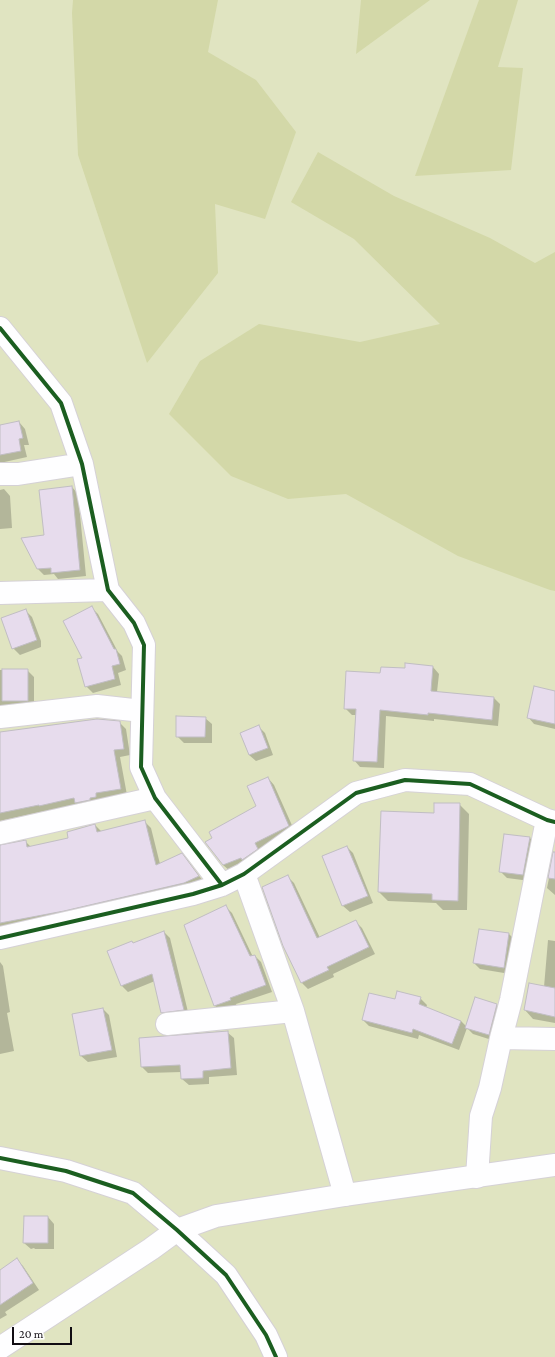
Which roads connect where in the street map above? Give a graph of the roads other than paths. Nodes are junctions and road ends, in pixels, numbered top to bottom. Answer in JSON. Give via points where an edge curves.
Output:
{"nodes":[{"id":1,"x":0,"y":328,"type":"edge"},
{"id":2,"x":82,"y":464,"type":"junction"},
{"id":3,"x":0,"y":474,"type":"edge"},
{"id":4,"x":108,"y":590,"type":"junction"},
{"id":5,"x":0,"y":593,"type":"edge"},
{"id":6,"x":142,"y":711,"type":"junction"},
{"id":7,"x":0,"y":717,"type":"edge"},
{"id":8,"x":155,"y":798,"type":"junction"},
{"id":9,"x":551,"y":821,"type":"edge"},
{"id":10,"x":0,"y":833,"type":"edge"},
{"id":11,"x":244,"y":874,"type":"junction"},
{"id":12,"x":222,"y":885,"type":"junction"},
{"id":13,"x":0,"y":938,"type":"edge"},
{"id":14,"x":293,"y":1011,"type":"junction"},
{"id":15,"x":167,"y":1024,"type":"dead end"},
{"id":16,"x":501,"y":1038,"type":"junction"},
{"id":17,"x":555,"y":1039,"type":"edge"},
{"id":18,"x":0,"y":1158,"type":"edge"},
{"id":19,"x":555,"y":1166,"type":"edge"},
{"id":20,"x":477,"y":1177,"type":"junction"},
{"id":21,"x":345,"y":1195,"type":"junction"},
{"id":22,"x":177,"y":1230,"type":"junction"},
{"id":23,"x":0,"y":1348,"type":"edge"},
{"id":24,"x":276,"y":1357,"type":"edge"}],
"edges":[{"from":1,"to":2,"type":"street","via":[[61,403]]},
{"from":2,"to":3,"type":"street","via":[[18,474]]},
{"from":2,"to":4,"type":"street"},
{"from":4,"to":5,"type":"street"},
{"from":4,"to":6,"type":"street","via":[[134,623],[144,645]]},
{"from":6,"to":7,"type":"street","via":[[98,706]]},
{"from":6,"to":8,"type":"street","via":[[141,767]]},
{"from":8,"to":10,"type":"street"},
{"from":8,"to":12,"type":"street"},
{"from":9,"to":11,"type":"street","via":[[470,784],[405,780],[356,794]]},
{"from":9,"to":16,"type":"street"},
{"from":11,"to":12,"type":"street"},
{"from":11,"to":14,"type":"street"},
{"from":12,"to":13,"type":"street","via":[[193,894]]},
{"from":14,"to":15,"type":"street"},
{"from":14,"to":21,"type":"street"},
{"from":16,"to":17,"type":"street"},
{"from":16,"to":20,"type":"street","via":[[481,1116]]},
{"from":18,"to":22,"type":"street","via":[[66,1171],[133,1193]]},
{"from":19,"to":20,"type":"street"},
{"from":20,"to":21,"type":"street"},
{"from":21,"to":22,"type":"street","via":[[216,1216]]},
{"from":22,"to":23,"type":"street"},
{"from":22,"to":24,"type":"street","via":[[226,1275],[266,1335]]}]}
